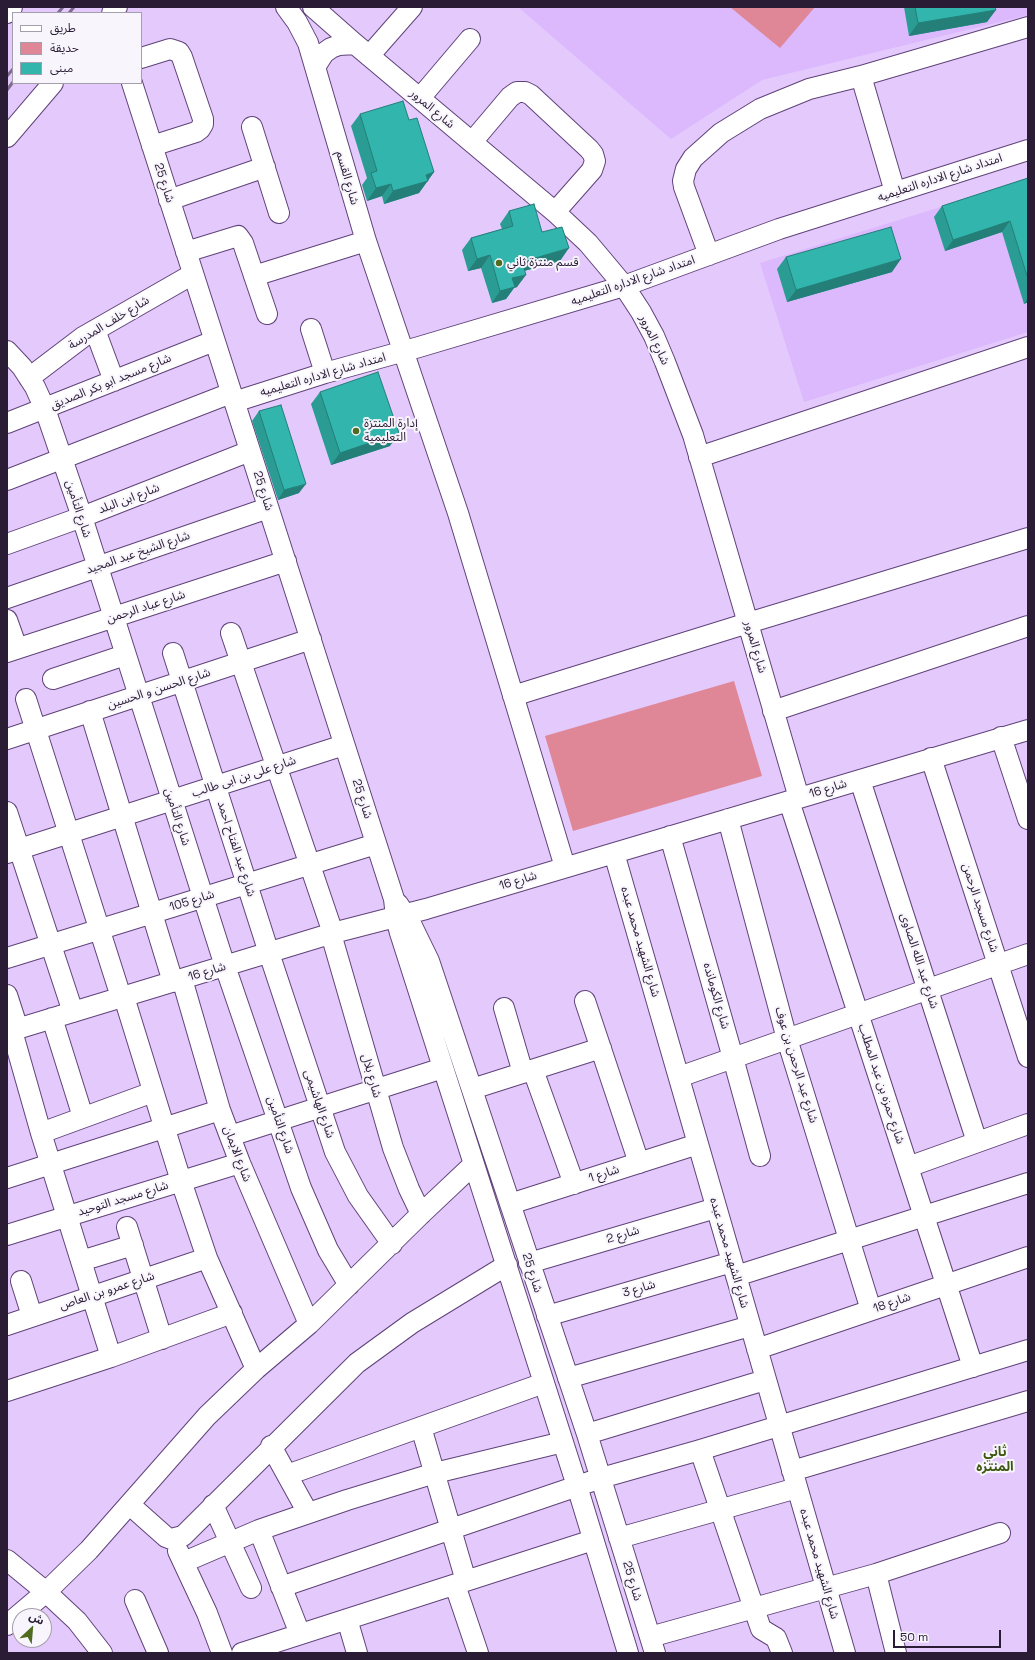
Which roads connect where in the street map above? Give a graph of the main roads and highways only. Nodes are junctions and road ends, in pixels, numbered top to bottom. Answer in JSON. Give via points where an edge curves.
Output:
{"nodes":[{"id":1,"x":11,"y":7,"type":"edge"},
{"id":2,"x":7,"y":12,"type":"edge"}],
"edges":[{"from":1,"to":2,"type":"main road"}]}
